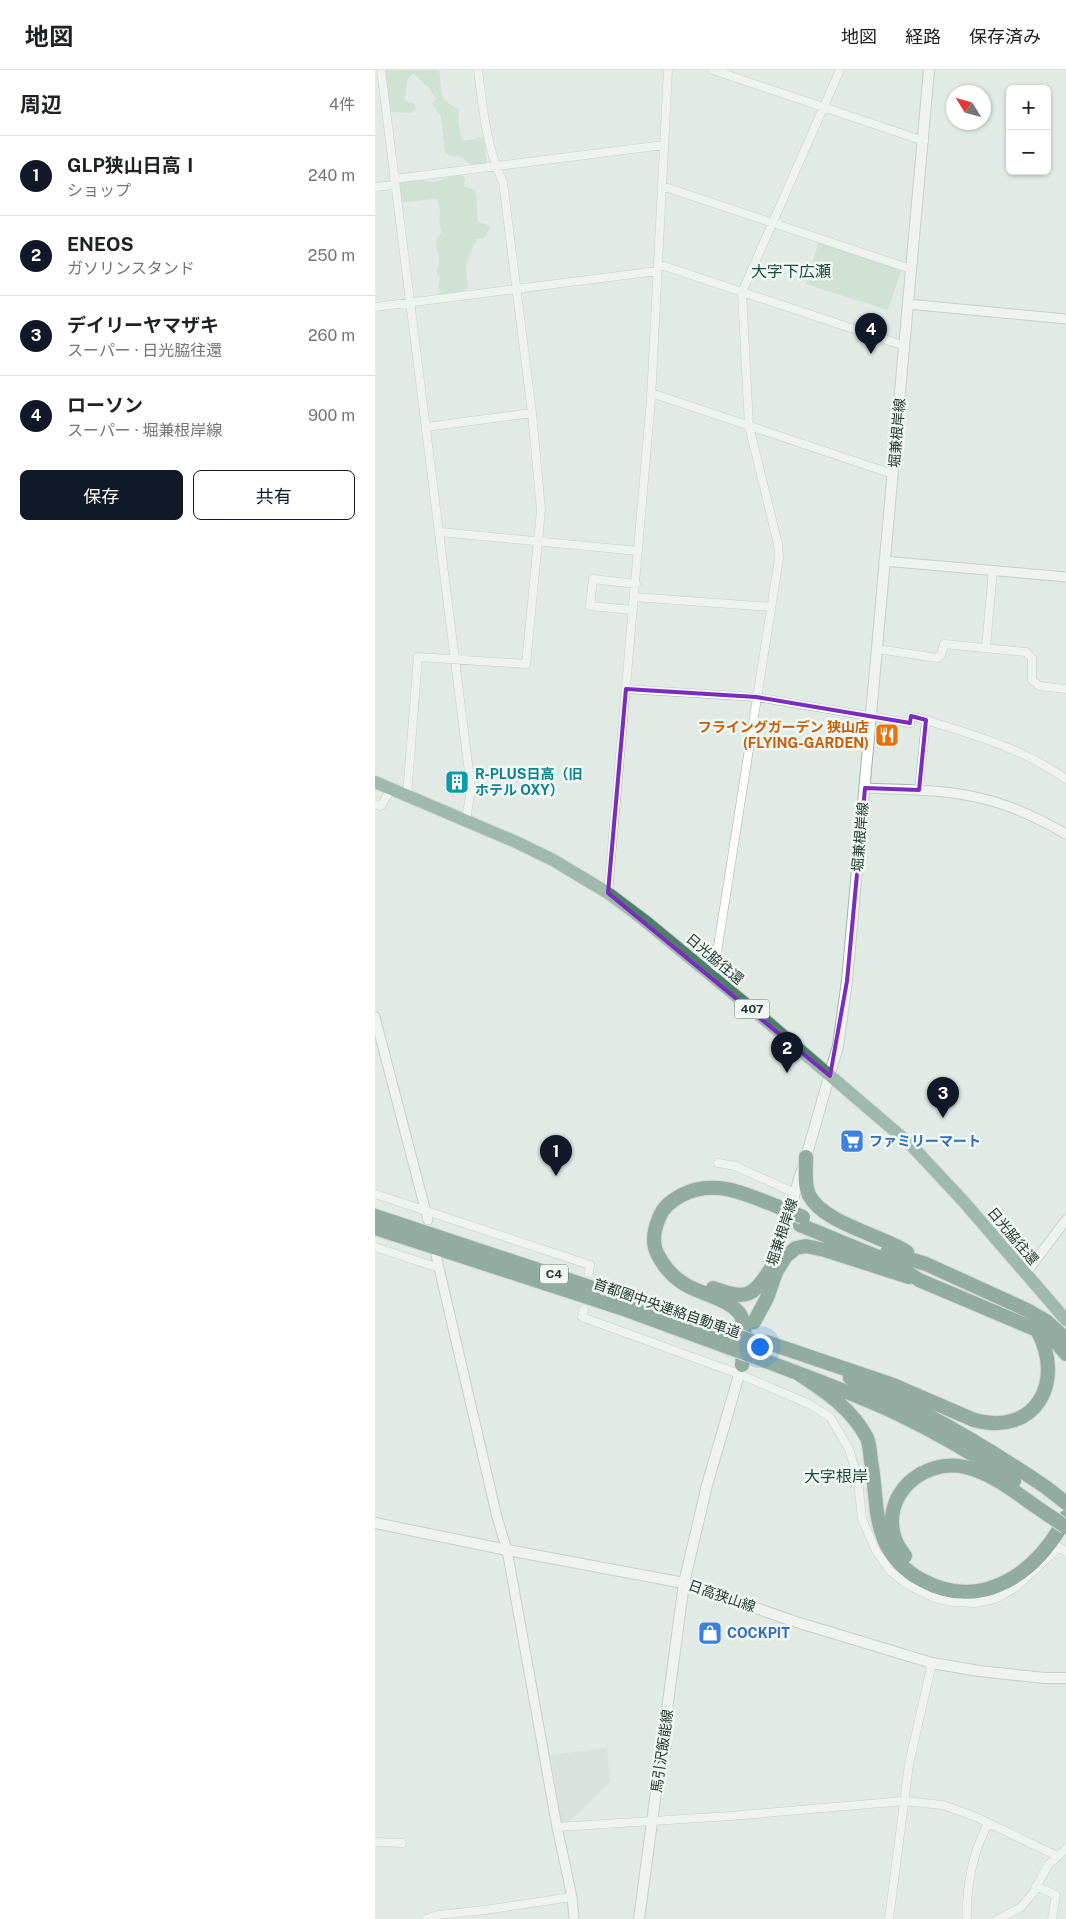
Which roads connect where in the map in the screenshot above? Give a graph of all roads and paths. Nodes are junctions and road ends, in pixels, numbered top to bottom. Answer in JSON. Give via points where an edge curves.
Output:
{"nodes":[{"id":1,"x":381,"y":70,"type":"edge"},
{"id":2,"x":478,"y":70,"type":"edge"},
{"id":3,"x":668,"y":70,"type":"edge"},
{"id":4,"x":713,"y":70,"type":"edge"},
{"id":5,"x":840,"y":70,"type":"edge"},
{"id":6,"x":929,"y":70,"type":"edge"},
{"id":7,"x":824,"y":107,"type":"junction"},
{"id":8,"x":924,"y":141,"type":"junction"},
{"id":9,"x":664,"y":145,"type":"junction"},
{"id":10,"x":495,"y":166,"type":"junction"},
{"id":11,"x":395,"y":182,"type":"junction"},
{"id":12,"x":662,"y":186,"type":"junction"},
{"id":13,"x":375,"y":187,"type":"edge"},
{"id":14,"x":771,"y":223,"type":"junction"},
{"id":15,"x":658,"y":268,"type":"junction"},
{"id":16,"x":911,"y":269,"type":"junction"},
{"id":17,"x":516,"y":290,"type":"junction"},
{"id":18,"x":742,"y":292,"type":"junction"},
{"id":19,"x":410,"y":303,"type":"junction"},
{"id":20,"x":908,"y":304,"type":"junction"},
{"id":21,"x":375,"y":307,"type":"edge"},
{"id":22,"x":1066,"y":319,"type":"edge"},
{"id":23,"x":905,"y":346,"type":"junction"},
{"id":24,"x":651,"y":393,"type":"junction"},
{"id":25,"x":532,"y":413,"type":"junction"},
{"id":26,"x":749,"y":426,"type":"junction"},
{"id":27,"x":426,"y":427,"type":"junction"},
{"id":28,"x":893,"y":474,"type":"junction"},
{"id":29,"x":440,"y":532,"type":"junction"},
{"id":30,"x":538,"y":542,"type":"junction"},
{"id":31,"x":638,"y":551,"type":"junction"},
{"id":32,"x":884,"y":561,"type":"junction"},
{"id":33,"x":993,"y":570,"type":"junction"},
{"id":34,"x":1066,"y":577,"type":"edge"},
{"id":35,"x":636,"y":584,"type":"junction"},
{"id":36,"x":634,"y":597,"type":"junction"},
{"id":37,"x":771,"y":607,"type":"junction"},
{"id":38,"x":633,"y":610,"type":"junction"},
{"id":39,"x":985,"y":647,"type":"junction"},
{"id":40,"x":877,"y":648,"type":"junction"},
{"id":41,"x":455,"y":659,"type":"junction"},
{"id":42,"x":1066,"y":689,"type":"edge"},
{"id":43,"x":626,"y":690,"type":"junction"},
{"id":44,"x":756,"y":697,"type":"junction"},
{"id":45,"x":871,"y":716,"type":"junction"},
{"id":46,"x":926,"y":720,"type":"junction"},
{"id":47,"x":1066,"y":779,"type":"edge"},
{"id":48,"x":375,"y":782,"type":"edge"},
{"id":49,"x":865,"y":788,"type":"junction"},
{"id":50,"x":391,"y":789,"type":"junction"},
{"id":51,"x":919,"y":790,"type":"junction"},
{"id":52,"x":407,"y":795,"type":"junction"},
{"id":53,"x":375,"y":805,"type":"edge"},
{"id":54,"x":466,"y":821,"type":"junction"},
{"id":55,"x":1066,"y":834,"type":"edge"},
{"id":56,"x":608,"y":893,"type":"junction"},
{"id":57,"x":713,"y":978,"type":"junction"},
{"id":58,"x":375,"y":1017,"type":"edge"},
{"id":59,"x":830,"y":1076,"type":"junction"},
{"id":60,"x":806,"y":1157,"type":"junction"},
{"id":61,"x":718,"y":1163,"type":"dead end"},
{"id":62,"x":795,"y":1193,"type":"junction"},
{"id":63,"x":375,"y":1194,"type":"edge"},
{"id":64,"x":425,"y":1209,"type":"junction"},
{"id":65,"x":775,"y":1210,"type":"junction"},
{"id":66,"x":375,"y":1216,"type":"edge"},
{"id":67,"x":428,"y":1220,"type":"dead end"},
{"id":68,"x":1066,"y":1220,"type":"edge"},
{"id":69,"x":801,"y":1221,"type":"junction"},
{"id":70,"x":375,"y":1228,"type":"edge"},
{"id":71,"x":375,"y":1247,"type":"edge"},
{"id":72,"x":436,"y":1256,"type":"dead end"},
{"id":73,"x":926,"y":1264,"type":"junction"},
{"id":74,"x":439,"y":1268,"type":"junction"},
{"id":75,"x":771,"y":1268,"type":"junction"},
{"id":76,"x":589,"y":1273,"type":"dead end"},
{"id":77,"x":1025,"y":1274,"type":"junction"},
{"id":78,"x":919,"y":1280,"type":"junction"},
{"id":79,"x":584,"y":1309,"type":"dead end"},
{"id":80,"x":1066,"y":1320,"type":"edge"},
{"id":81,"x":754,"y":1322,"type":"junction"},
{"id":82,"x":1037,"y":1330,"type":"junction"},
{"id":83,"x":1066,"y":1339,"type":"edge"},
{"id":84,"x":731,"y":1341,"type":"junction"},
{"id":85,"x":764,"y":1349,"type":"junction"},
{"id":86,"x":1066,"y":1354,"type":"edge"},
{"id":87,"x":741,"y":1370,"type":"junction"},
{"id":88,"x":796,"y":1372,"type":"junction"},
{"id":89,"x":1040,"y":1497,"type":"junction"},
{"id":90,"x":1066,"y":1502,"type":"edge"},
{"id":91,"x":1066,"y":1518,"type":"edge"},
{"id":92,"x":375,"y":1523,"type":"edge"},
{"id":93,"x":1066,"y":1527,"type":"edge"},
{"id":94,"x":507,"y":1550,"type":"junction"},
{"id":95,"x":1066,"y":1552,"type":"edge"},
{"id":96,"x":684,"y":1583,"type":"junction"},
{"id":97,"x":933,"y":1663,"type":"junction"},
{"id":98,"x":1066,"y":1678,"type":"edge"},
{"id":99,"x":904,"y":1801,"type":"junction"},
{"id":100,"x":652,"y":1821,"type":"junction"},
{"id":101,"x":988,"y":1823,"type":"junction"},
{"id":102,"x":557,"y":1827,"type":"junction"},
{"id":103,"x":375,"y":1842,"type":"edge"},
{"id":104,"x":401,"y":1843,"type":"dead end"},
{"id":105,"x":1066,"y":1849,"type":"edge"},
{"id":106,"x":1057,"y":1856,"type":"junction"},
{"id":107,"x":1036,"y":1886,"type":"junction"},
{"id":108,"x":572,"y":1897,"type":"junction"},
{"id":109,"x":485,"y":1910,"type":"junction"},
{"id":110,"x":426,"y":1919,"type":"edge"},
{"id":111,"x":485,"y":1919,"type":"edge"},
{"id":112,"x":574,"y":1919,"type":"edge"},
{"id":113,"x":639,"y":1919,"type":"edge"},
{"id":114,"x":889,"y":1919,"type":"edge"},
{"id":115,"x":967,"y":1919,"type":"edge"},
{"id":116,"x":998,"y":1919,"type":"edge"},
{"id":117,"x":1052,"y":1919,"type":"edge"}],
"edges":[{"from":1,"to":11,"type":"street"},
{"from":2,"to":10,"type":"street"},
{"from":3,"to":9,"type":"street"},
{"from":4,"to":7,"type":"street"},
{"from":5,"to":7,"type":"street"},
{"from":6,"to":8,"type":"main road","name":"堀兼根岸線"},
{"from":7,"to":8,"type":"street"},
{"from":7,"to":14,"type":"street"},
{"from":8,"to":16,"type":"main road","name":"堀兼根岸線"},
{"from":9,"to":10,"type":"street"},
{"from":9,"to":12,"type":"street"},
{"from":10,"to":11,"type":"street"},
{"from":10,"to":17,"type":"street","via":[[503,182]]},
{"from":11,"to":13,"type":"street"},
{"from":11,"to":19,"type":"street"},
{"from":12,"to":14,"type":"street"},
{"from":12,"to":15,"type":"street"},
{"from":14,"to":16,"type":"street"},
{"from":14,"to":18,"type":"street"},
{"from":15,"to":17,"type":"street"},
{"from":15,"to":18,"type":"street"},
{"from":15,"to":24,"type":"street"},
{"from":16,"to":20,"type":"main road","name":"堀兼根岸線"},
{"from":17,"to":19,"type":"street"},
{"from":17,"to":25,"type":"street"},
{"from":18,"to":23,"type":"street"},
{"from":18,"to":26,"type":"street"},
{"from":19,"to":21,"type":"street"},
{"from":19,"to":27,"type":"street"},
{"from":20,"to":22,"type":"street"},
{"from":20,"to":23,"type":"main road","name":"堀兼根岸線"},
{"from":23,"to":28,"type":"main road","name":"堀兼根岸線"},
{"from":24,"to":26,"type":"street"},
{"from":24,"to":31,"type":"street"},
{"from":25,"to":27,"type":"street"},
{"from":25,"to":30,"type":"street","via":[[541,510]]},
{"from":26,"to":28,"type":"street"},
{"from":26,"to":37,"type":"street","via":[[778,544],[779,558]]},
{"from":27,"to":29,"type":"street"},
{"from":28,"to":32,"type":"main road","name":"堀兼根岸線"},
{"from":29,"to":30,"type":"street"},
{"from":29,"to":41,"type":"street"},
{"from":30,"to":31,"type":"street"},
{"from":30,"to":41,"type":"street","via":[[526,664]]},
{"from":31,"to":35,"type":"street"},
{"from":32,"to":33,"type":"street"},
{"from":32,"to":40,"type":"main road","name":"堀兼根岸線"},
{"from":33,"to":34,"type":"street"},
{"from":33,"to":39,"type":"street"},
{"from":35,"to":36,"type":"street"},
{"from":35,"to":38,"type":"street","via":[[593,579],[590,606]]},
{"from":36,"to":37,"type":"street"},
{"from":36,"to":38,"type":"street"},
{"from":37,"to":44,"type":"street"},
{"from":38,"to":43,"type":"street"},
{"from":39,"to":40,"type":"street","via":[[944,644],[937,658]]},
{"from":39,"to":42,"type":"street","via":[[1026,652],[1032,658],[1032,680],[1039,686]]},
{"from":40,"to":45,"type":"main road","name":"堀兼根岸線"},
{"from":41,"to":52,"type":"street","via":[[418,657]]},
{"from":41,"to":54,"type":"street","via":[[471,788]]},
{"from":43,"to":44,"type":"street"},
{"from":43,"to":56,"type":"street"},
{"from":44,"to":45,"type":"street"},
{"from":44,"to":57,"type":"street"},
{"from":45,"to":46,"type":"street","via":[[910,723],[911,716]]},
{"from":45,"to":49,"type":"main road","name":"堀兼根岸線"},
{"from":46,"to":47,"type":"street","via":[[995,741],[1045,764]]},
{"from":46,"to":51,"type":"street"},
{"from":48,"to":50,"type":"highway","name":"日光脇往還","number":"407"},
{"from":49,"to":51,"type":"street"},
{"from":49,"to":59,"type":"main road","name":"堀兼根岸線","via":[[847,981],[838,1046]]},
{"from":50,"to":52,"type":"highway","name":"日光脇往還","number":"407"},
{"from":50,"to":53,"type":"street","via":[[381,806]]},
{"from":51,"to":55,"type":"street","via":[[985,799]]},
{"from":52,"to":54,"type":"highway","name":"日光脇往還","number":"407"},
{"from":54,"to":56,"type":"highway","name":"日光脇往還","number":"407","via":[[553,860]]},
{"from":56,"to":57,"type":"highway","name":"日光脇往還","number":"407"},
{"from":57,"to":59,"type":"highway","name":"日光脇往還","number":"407"},
{"from":58,"to":64,"type":"street"},
{"from":59,"to":60,"type":"main road","name":"堀兼根岸線"},
{"from":59,"to":77,"type":"highway","name":"日光脇往還","number":"407","via":[[928,1162]]},
{"from":60,"to":62,"type":"main road","name":"堀兼根岸線"},
{"from":60,"to":73,"type":"highway","via":[[809,1194],[820,1210],[901,1248]]},
{"from":61,"to":62,"type":"street","via":[[735,1166]]},
{"from":62,"to":75,"type":"main road","name":"堀兼根岸線"},
{"from":63,"to":64,"type":"street"},
{"from":64,"to":67,"type":"street"},
{"from":64,"to":76,"type":"street","via":[[591,1265]]},
{"from":65,"to":69,"type":"highway"},
{"from":65,"to":75,"type":"highway","via":[[737,1199],[699,1194],[678,1203],[669,1212],[663,1226],[662,1243],[667,1256],[676,1267],[707,1286],[743,1296],[754,1290]]},
{"from":65,"to":87,"type":"highway","via":[[736,1190],[701,1188],[671,1200],[656,1224],[653,1239],[664,1266],[686,1285],[728,1304],[741,1316],[745,1327]]},
{"from":66,"to":84,"type":"highway","name":"首都圏中央連絡自動車道","number":"C4"},
{"from":68,"to":77,"type":"street"},
{"from":69,"to":73,"type":"highway"},
{"from":69,"to":78,"type":"highway","via":[[895,1264]]},
{"from":70,"to":84,"type":"highway","name":"首都圏中央連絡自動車道","number":"C4","via":[[612,1306]]},
{"from":71,"to":74,"type":"street"},
{"from":72,"to":74,"type":"street"},
{"from":73,"to":83,"type":"highway","via":[[1027,1310],[1046,1321]]},
{"from":74,"to":94,"type":"street"},
{"from":75,"to":81,"type":"main road","name":"堀兼根岸線"},
{"from":77,"to":80,"type":"highway","name":"日光脇往還","number":"407"},
{"from":78,"to":81,"type":"highway","via":[[825,1250],[806,1246],[796,1248],[786,1256],[776,1272]]},
{"from":78,"to":82,"type":"highway"},
{"from":79,"to":87,"type":"street","via":[[582,1317]]},
{"from":81,"to":87,"type":"main road","name":"堀兼根岸線"},
{"from":82,"to":85,"type":"highway","via":[[1051,1353],[1052,1382],[1033,1412],[1013,1422],[997,1424],[974,1420],[867,1375]]},
{"from":82,"to":86,"type":"highway","via":[[1055,1341]]},
{"from":84,"to":85,"type":"highway","bridge":true},
{"from":85,"to":88,"type":"highway"},
{"from":85,"to":89,"type":"highway","via":[[847,1377],[969,1437]]},
{"from":87,"to":95,"type":"street","via":[[830,1417],[849,1449],[858,1480],[862,1519],[876,1551],[890,1571],[906,1584],[932,1598],[976,1603],[995,1599],[1015,1588],[1059,1546]]},
{"from":87,"to":96,"type":"main road","name":"堀兼根岸線","via":[[707,1485]]},
{"from":88,"to":89,"type":"highway","via":[[906,1418],[962,1448]]},
{"from":88,"to":91,"type":"highway","via":[[839,1401],[855,1417],[868,1440],[884,1540],[894,1557],[912,1575],[928,1584],[959,1592],[975,1592],[1010,1581],[1051,1543]]},
{"from":89,"to":90,"type":"highway","bridge":true},
{"from":89,"to":90,"type":"highway","via":[[965,1467],[937,1467],[912,1478],[901,1491],[893,1516],[896,1541],[912,1564],[933,1577],[966,1584],[984,1582],[1002,1576],[1029,1555],[1047,1535]]},
{"from":89,"to":91,"type":"highway"},
{"from":89,"to":93,"type":"highway","bridge":true},
{"from":92,"to":94,"type":"main road","name":"日高狭山線"},
{"from":94,"to":96,"type":"main road","name":"日高狭山線"},
{"from":94,"to":102,"type":"street"},
{"from":96,"to":97,"type":"main road","name":"日高狭山線","via":[[793,1621]]},
{"from":96,"to":100,"type":"main road","name":"馬引沢飯能線"},
{"from":97,"to":98,"type":"main road","name":"日高狭山線","via":[[979,1672]]},
{"from":97,"to":99,"type":"street","via":[[909,1764]]},
{"from":99,"to":100,"type":"street"},
{"from":99,"to":101,"type":"street","via":[[943,1805]]},
{"from":99,"to":114,"type":"street"},
{"from":100,"to":102,"type":"street"},
{"from":100,"to":113,"type":"main road","name":"馬引沢飯能線"},
{"from":101,"to":106,"type":"street"},
{"from":101,"to":115,"type":"street","via":[[976,1852],[967,1897]]},
{"from":102,"to":108,"type":"street"},
{"from":103,"to":104,"type":"street"},
{"from":105,"to":106,"type":"street"},
{"from":106,"to":107,"type":"street"},
{"from":107,"to":116,"type":"street","via":[[1020,1908]]},
{"from":107,"to":117,"type":"street","via":[[1056,1895]]},
{"from":108,"to":109,"type":"street"},
{"from":108,"to":112,"type":"street"},
{"from":109,"to":110,"type":"street"},
{"from":109,"to":111,"type":"street"}]}
